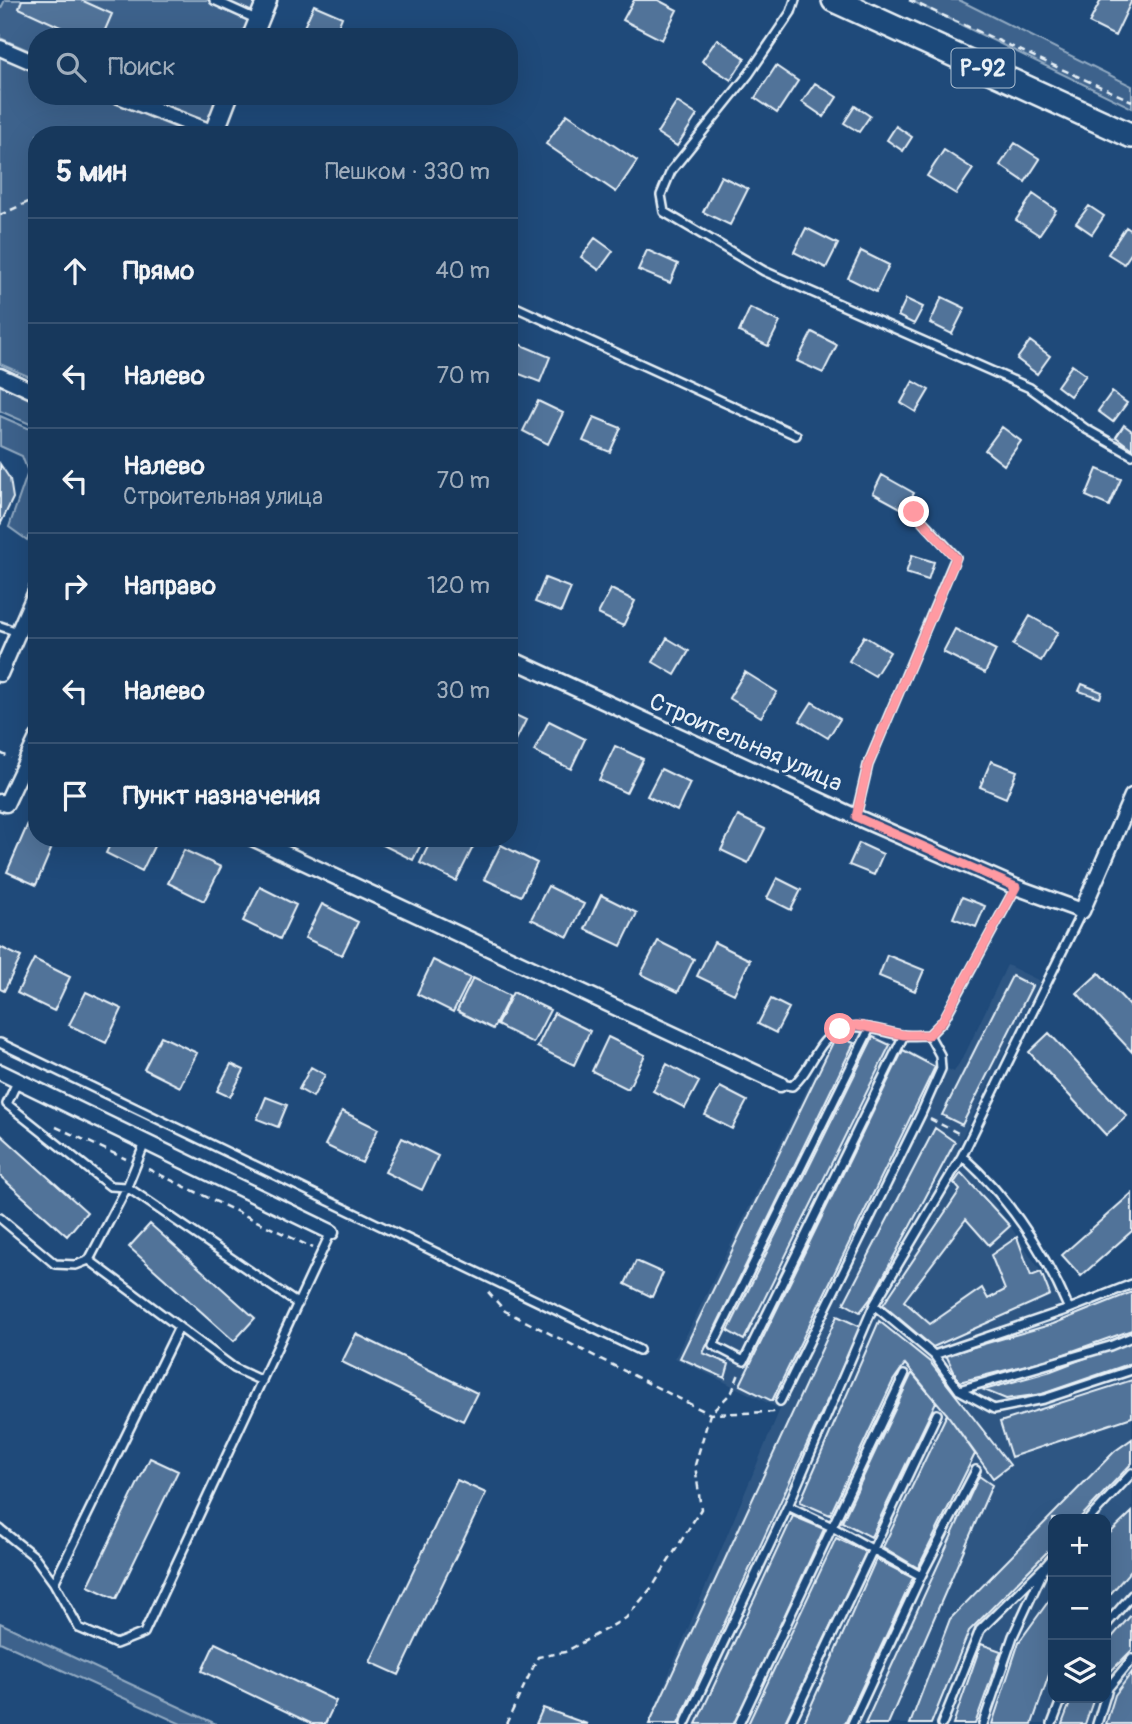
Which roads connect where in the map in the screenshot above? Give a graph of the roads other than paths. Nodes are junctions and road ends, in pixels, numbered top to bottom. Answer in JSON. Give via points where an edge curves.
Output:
{"nodes":[{"id":1,"x":214,"y":0,"type":"edge"},
{"id":2,"x":267,"y":0,"type":"edge"},
{"id":3,"x":795,"y":0,"type":"edge"},
{"id":4,"x":834,"y":0,"type":"edge"},
{"id":5,"x":255,"y":28,"type":"edge"},
{"id":6,"x":256,"y":28,"type":"edge"},
{"id":7,"x":0,"y":48,"type":"edge"},
{"id":8,"x":28,"y":60,"type":"edge"},
{"id":9,"x":142,"y":105,"type":"edge"},
{"id":10,"x":226,"y":105,"type":"edge"},
{"id":11,"x":195,"y":126,"type":"edge"},
{"id":12,"x":218,"y":126,"type":"edge"},
{"id":13,"x":1132,"y":136,"type":"edge"},
{"id":14,"x":518,"y":308,"type":"edge"},
{"id":15,"x":0,"y":376,"type":"edge"},
{"id":16,"x":28,"y":389,"type":"edge"},
{"id":17,"x":796,"y":435,"type":"dead end"},
{"id":18,"x":1132,"y":454,"type":"edge"},
{"id":19,"x":914,"y":512,"type":"dead end"},
{"id":20,"x":28,"y":609,"type":"edge"},
{"id":21,"x":0,"y":626,"type":"edge"},
{"id":22,"x":18,"y":632,"type":"junction"},
{"id":23,"x":518,"y":662,"type":"edge"},
{"id":24,"x":0,"y":674,"type":"edge"},
{"id":25,"x":28,"y":757,"type":"edge"},
{"id":26,"x":1132,"y":796,"type":"edge"},
{"id":27,"x":0,"y":802,"type":"edge"},
{"id":28,"x":856,"y":817,"type":"junction"},
{"id":29,"x":271,"y":847,"type":"edge"},
{"id":30,"x":1016,"y":887,"type":"junction"},
{"id":31,"x":1082,"y":911,"type":"junction"},
{"id":32,"x":870,"y":1027,"type":"junction"},
{"id":33,"x":904,"y":1035,"type":"junction"},
{"id":34,"x":929,"y":1035,"type":"junction"},
{"id":35,"x":0,"y":1043,"type":"edge"},
{"id":36,"x":0,"y":1072,"type":"edge"},
{"id":37,"x":18,"y":1080,"type":"junction"},
{"id":38,"x":780,"y":1084,"type":"joint"},
{"id":39,"x":146,"y":1142,"type":"junction"},
{"id":40,"x":962,"y":1156,"type":"junction"},
{"id":41,"x":127,"y":1186,"type":"junction"},
{"id":42,"x":3,"y":1220,"type":"edge"},
{"id":43,"x":0,"y":1229,"type":"edge"},
{"id":44,"x":331,"y":1232,"type":"joint"},
{"id":45,"x":89,"y":1260,"type":"junction"},
{"id":46,"x":1132,"y":1284,"type":"edge"},
{"id":47,"x":298,"y":1304,"type":"junction"},
{"id":48,"x":874,"y":1305,"type":"junction"},
{"id":49,"x":1069,"y":1309,"type":"junction"},
{"id":50,"x":179,"y":1327,"type":"junction"},
{"id":51,"x":1132,"y":1337,"type":"edge"},
{"id":52,"x":639,"y":1350,"type":"dead end"},
{"id":53,"x":934,"y":1355,"type":"junction"},
{"id":54,"x":1132,"y":1370,"type":"edge"},
{"id":55,"x":904,"y":1375,"type":"dead end"},
{"id":56,"x":262,"y":1381,"type":"junction"},
{"id":57,"x":959,"y":1390,"type":"junction"},
{"id":58,"x":780,"y":1401,"type":"road end"},
{"id":59,"x":936,"y":1414,"type":"dead end"},
{"id":60,"x":976,"y":1470,"type":"dead end"},
{"id":61,"x":1132,"y":1473,"type":"edge"},
{"id":62,"x":788,"y":1506,"type":"junction"},
{"id":63,"x":1094,"y":1514,"type":"edge"},
{"id":64,"x":832,"y":1527,"type":"junction"},
{"id":65,"x":0,"y":1529,"type":"edge"},
{"id":66,"x":873,"y":1549,"type":"junction"},
{"id":67,"x":1048,"y":1563,"type":"edge"},
{"id":68,"x":1046,"y":1565,"type":"junction"},
{"id":69,"x":921,"y":1576,"type":"junction"},
{"id":70,"x":54,"y":1583,"type":"junction"},
{"id":71,"x":1132,"y":1595,"type":"edge"},
{"id":72,"x":1111,"y":1619,"type":"edge"},
{"id":73,"x":1132,"y":1659,"type":"edge"},
{"id":74,"x":1111,"y":1684,"type":"edge"},
{"id":75,"x":1060,"y":1703,"type":"edge"},
{"id":76,"x":1103,"y":1703,"type":"edge"},
{"id":77,"x":685,"y":1724,"type":"edge"},
{"id":78,"x":739,"y":1724,"type":"edge"},
{"id":79,"x":790,"y":1724,"type":"edge"},
{"id":80,"x":852,"y":1724,"type":"edge"},
{"id":81,"x":942,"y":1724,"type":"edge"},
{"id":82,"x":983,"y":1724,"type":"edge"},
{"id":83,"x":1052,"y":1724,"type":"edge"},
{"id":84,"x":1097,"y":1724,"type":"edge"}],
"edges":[{"from":1,"to":5,"type":"lane"},
{"from":2,"to":6,"type":"street"},
{"from":3,"to":18,"type":"lane","via":[[749,74],[671,171],[661,195],[664,212],[764,271],[1030,388],[1086,429]]},
{"from":4,"to":13,"type":"main road","number":"Р-92"},
{"from":7,"to":8,"type":"street"},
{"from":9,"to":11,"type":"street"},
{"from":10,"to":12,"type":"street"},
{"from":14,"to":17,"type":"lane"},
{"from":15,"to":16,"type":"street"},
{"from":19,"to":28,"type":"lane","via":[[956,558],[868,765]]},
{"from":20,"to":22,"type":"street"},
{"from":21,"to":22,"type":"lane"},
{"from":22,"to":24,"type":"street"},
{"from":23,"to":28,"type":"street","name":"Строительная улица"},
{"from":25,"to":27,"type":"street","via":[[6,804]]},
{"from":26,"to":31,"type":"street"},
{"from":28,"to":30,"type":"street","name":"Строительная улица"},
{"from":29,"to":38,"type":"street"},
{"from":30,"to":31,"type":"street","name":"Строительная улица"},
{"from":30,"to":34,"type":"lane","via":[[943,1020]]},
{"from":31,"to":40,"type":"lane"},
{"from":32,"to":33,"type":"lane"},
{"from":32,"to":33,"type":"lane","via":[[712,1345],[744,1361]]},
{"from":32,"to":38,"type":"lane","via":[[840,1029],[824,1042],[800,1080],[792,1086]]},
{"from":33,"to":34,"type":"lane"},
{"from":34,"to":58,"type":"lane","via":[[940,1055],[941,1069]]},
{"from":35,"to":52,"type":"lane"},
{"from":36,"to":37,"type":"street"},
{"from":37,"to":39,"type":"street"},
{"from":37,"to":41,"type":"lane","via":[[7,1104],[110,1186]]},
{"from":39,"to":41,"type":"lane"},
{"from":39,"to":44,"type":"street"},
{"from":40,"to":48,"type":"lane"},
{"from":40,"to":49,"type":"lane","via":[[1017,1216],[1053,1272]]},
{"from":41,"to":45,"type":"lane"},
{"from":41,"to":47,"type":"lane"},
{"from":42,"to":43,"type":"lane"},
{"from":42,"to":45,"type":"lane","via":[[55,1264]]},
{"from":44,"to":47,"type":"lane"},
{"from":45,"to":50,"type":"lane"},
{"from":46,"to":49,"type":"lane"},
{"from":47,"to":56,"type":"lane"},
{"from":48,"to":53,"type":"lane"},
{"from":48,"to":62,"type":"lane"},
{"from":49,"to":53,"type":"lane"},
{"from":50,"to":56,"type":"lane","via":[[234,1368]]},
{"from":50,"to":70,"type":"lane"},
{"from":51,"to":57,"type":"lane"},
{"from":53,"to":57,"type":"lane"},
{"from":54,"to":57,"type":"lane","via":[[1044,1399],[994,1409]]},
{"from":55,"to":64,"type":"lane"},
{"from":56,"to":70,"type":"lane","via":[[144,1633],[116,1644],[79,1628]]},
{"from":59,"to":66,"type":"lane"},
{"from":60,"to":69,"type":"lane"},
{"from":61,"to":63,"type":"lane"},
{"from":62,"to":64,"type":"lane"},
{"from":62,"to":77,"type":"lane"},
{"from":64,"to":66,"type":"lane"},
{"from":64,"to":78,"type":"lane"},
{"from":65,"to":70,"type":"lane","via":[[35,1558]]},
{"from":66,"to":69,"type":"lane"},
{"from":66,"to":79,"type":"lane"},
{"from":67,"to":68,"type":"lane"},
{"from":68,"to":81,"type":"lane","via":[[980,1630]]},
{"from":68,"to":82,"type":"lane","via":[[1013,1636]]},
{"from":69,"to":80,"type":"lane"},
{"from":71,"to":72,"type":"lane"},
{"from":73,"to":74,"type":"lane"},
{"from":75,"to":83,"type":"lane"},
{"from":76,"to":84,"type":"lane"}]}
